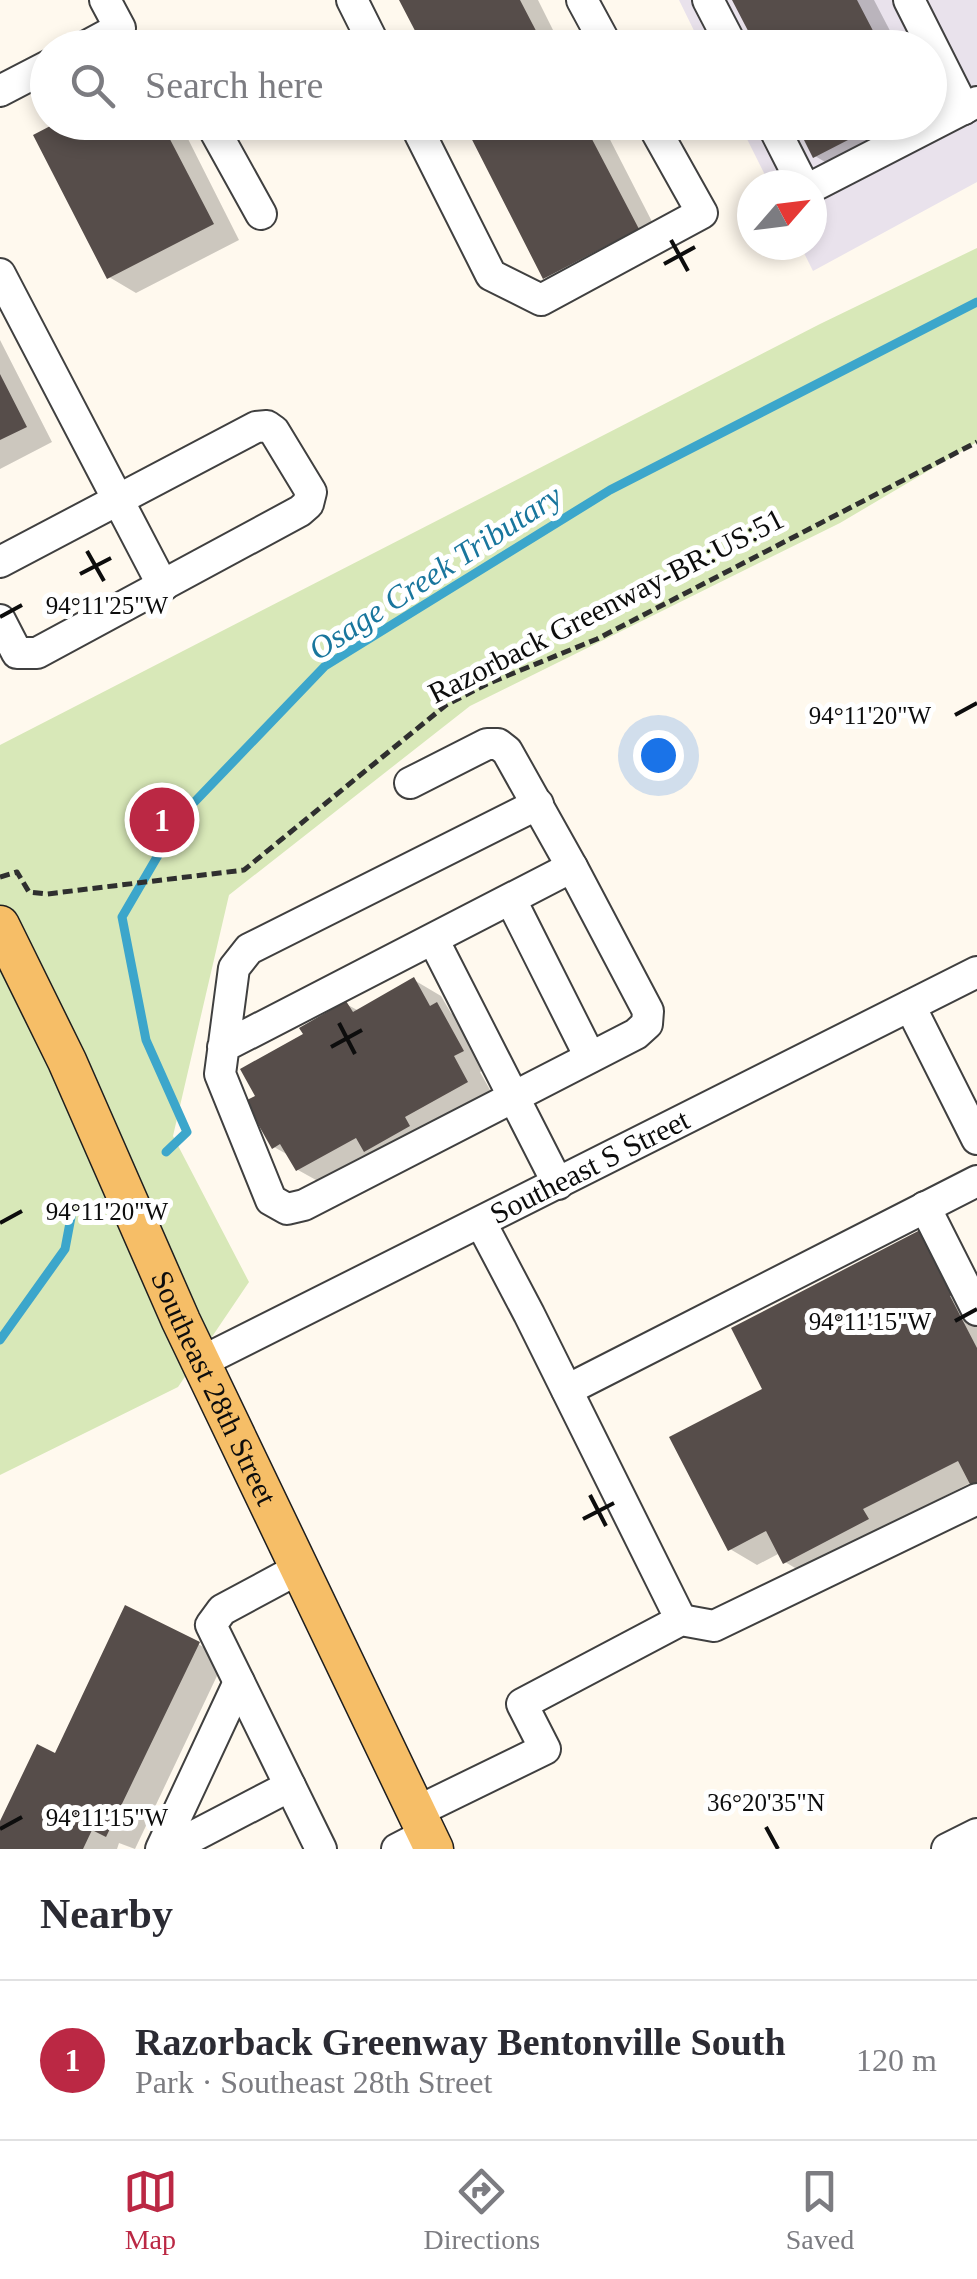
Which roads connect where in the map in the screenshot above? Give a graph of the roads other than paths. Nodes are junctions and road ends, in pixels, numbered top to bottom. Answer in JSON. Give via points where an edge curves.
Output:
{"nodes":[{"id":1,"x":105,"y":0,"type":"edge"},
{"id":2,"x":352,"y":0,"type":"edge"},
{"id":3,"x":582,"y":0,"type":"edge"},
{"id":4,"x":708,"y":0,"type":"edge"},
{"id":5,"x":909,"y":0,"type":"edge"},
{"id":6,"x":126,"y":30,"type":"edge"},
{"id":7,"x":367,"y":30,"type":"edge"},
{"id":8,"x":598,"y":30,"type":"edge"},
{"id":9,"x":724,"y":30,"type":"edge"},
{"id":10,"x":926,"y":30,"type":"edge"},
{"id":11,"x":947,"y":65,"type":"edge"},
{"id":12,"x":30,"y":75,"type":"edge"},
{"id":13,"x":0,"y":91,"type":"edge"},
{"id":14,"x":970,"y":105,"type":"edge"},
{"id":15,"x":947,"y":117,"type":"edge"},
{"id":16,"x":220,"y":140,"type":"edge"},
{"id":17,"x":423,"y":140,"type":"edge"},
{"id":18,"x":660,"y":140,"type":"edge"},
{"id":19,"x":780,"y":140,"type":"edge"},
{"id":20,"x":903,"y":140,"type":"edge"},
{"id":21,"x":795,"y":170,"type":"edge"},
{"id":22,"x":827,"y":179,"type":"edge"},
{"id":23,"x":262,"y":214,"type":"dead end"},
{"id":24,"x":0,"y":274,"type":"edge"},
{"id":25,"x":118,"y":502,"type":"junction"},
{"id":26,"x":0,"y":562,"type":"edge"},
{"id":27,"x":163,"y":586,"type":"junction"},
{"id":28,"x":0,"y":620,"type":"edge"},
{"id":29,"x":410,"y":783,"type":"dead end"},
{"id":30,"x":538,"y":804,"type":"junction"},
{"id":31,"x":572,"y":867,"type":"junction"},
{"id":32,"x":511,"y":900,"type":"junction"},
{"id":33,"x":0,"y":925,"type":"edge"},
{"id":34,"x":434,"y":941,"type":"junction"},
{"id":35,"x":977,"y":972,"type":"edge"},
{"id":36,"x":910,"y":1006,"type":"junction"},
{"id":37,"x":224,"y":1047,"type":"junction"},
{"id":38,"x":590,"y":1057,"type":"junction"},
{"id":39,"x":514,"y":1096,"type":"junction"},
{"id":40,"x":977,"y":1139,"type":"edge"},
{"id":41,"x":977,"y":1181,"type":"edge"},
{"id":42,"x":558,"y":1184,"type":"junction"},
{"id":43,"x":925,"y":1208,"type":"junction"},
{"id":44,"x":480,"y":1224,"type":"junction"},
{"id":45,"x":977,"y":1310,"type":"edge"},
{"id":46,"x":201,"y":1362,"type":"junction"},
{"id":47,"x":567,"y":1390,"type":"junction"},
{"id":48,"x":977,"y":1500,"type":"edge"},
{"id":49,"x":300,"y":1568,"type":"junction"},
{"id":50,"x":681,"y":1620,"type":"junction"},
{"id":51,"x":240,"y":1682,"type":"junction"},
{"id":52,"x":290,"y":1786,"type":"junction"},
{"id":53,"x":977,"y":1834,"type":"edge"},
{"id":54,"x":418,"y":1836,"type":"edge"},
{"id":55,"x":161,"y":1849,"type":"edge"},
{"id":56,"x":169,"y":1849,"type":"edge"},
{"id":57,"x":322,"y":1849,"type":"edge"},
{"id":58,"x":947,"y":1849,"type":"edge"}],
"edges":[{"from":1,"to":6,"type":"street"},
{"from":2,"to":7,"type":"street"},
{"from":3,"to":8,"type":"street"},
{"from":4,"to":9,"type":"street"},
{"from":5,"to":10,"type":"street"},
{"from":11,"to":14,"type":"street"},
{"from":12,"to":13,"type":"street"},
{"from":14,"to":15,"type":"street"},
{"from":16,"to":23,"type":"street"},
{"from":17,"to":18,"type":"street","via":[[491,276],[540,300],[702,213]]},
{"from":19,"to":21,"type":"street"},
{"from":20,"to":22,"type":"street"},
{"from":24,"to":25,"type":"street"},
{"from":25,"to":26,"type":"street"},
{"from":25,"to":27,"type":"street"},
{"from":25,"to":27,"type":"street","via":[[267,426],[311,492],[300,510]]},
{"from":27,"to":28,"type":"street","via":[[37,653],[17,652]]},
{"from":29,"to":30,"type":"street","via":[[498,744]]},
{"from":30,"to":31,"type":"street"},
{"from":30,"to":37,"type":"street","via":[[249,950],[234,968]]},
{"from":31,"to":32,"type":"street"},
{"from":31,"to":38,"type":"street","via":[[648,1011],[647,1024],[636,1034]]},
{"from":32,"to":34,"type":"street"},
{"from":32,"to":38,"type":"street"},
{"from":33,"to":46,"type":"main road","name":"Southeast 28th Street"},
{"from":34,"to":37,"type":"street"},
{"from":34,"to":39,"type":"street"},
{"from":35,"to":36,"type":"street","name":"Southeast S Street"},
{"from":36,"to":40,"type":"street"},
{"from":36,"to":42,"type":"street","name":"Southeast S Street"},
{"from":37,"to":39,"type":"street","via":[[220,1074],[270,1200],[287,1209]]},
{"from":38,"to":39,"type":"street"},
{"from":39,"to":42,"type":"street"},
{"from":41,"to":43,"type":"street"},
{"from":42,"to":44,"type":"street","name":"Southeast S Street"},
{"from":43,"to":45,"type":"street"},
{"from":43,"to":47,"type":"street"},
{"from":44,"to":46,"type":"street","name":"Southeast S Street"},
{"from":44,"to":47,"type":"street"},
{"from":46,"to":49,"type":"main road","name":"Southeast 28th Street"},
{"from":47,"to":50,"type":"street"},
{"from":48,"to":50,"type":"street","via":[[714,1626]]},
{"from":49,"to":51,"type":"street","via":[[215,1617],[212,1625]]},
{"from":49,"to":54,"type":"main road","name":"Southeast 28th Street"},
{"from":50,"to":54,"type":"street","via":[[522,1704],[546,1749]]},
{"from":51,"to":52,"type":"street"},
{"from":51,"to":55,"type":"street"},
{"from":52,"to":56,"type":"street"},
{"from":52,"to":57,"type":"street"},
{"from":53,"to":58,"type":"street"}]}
